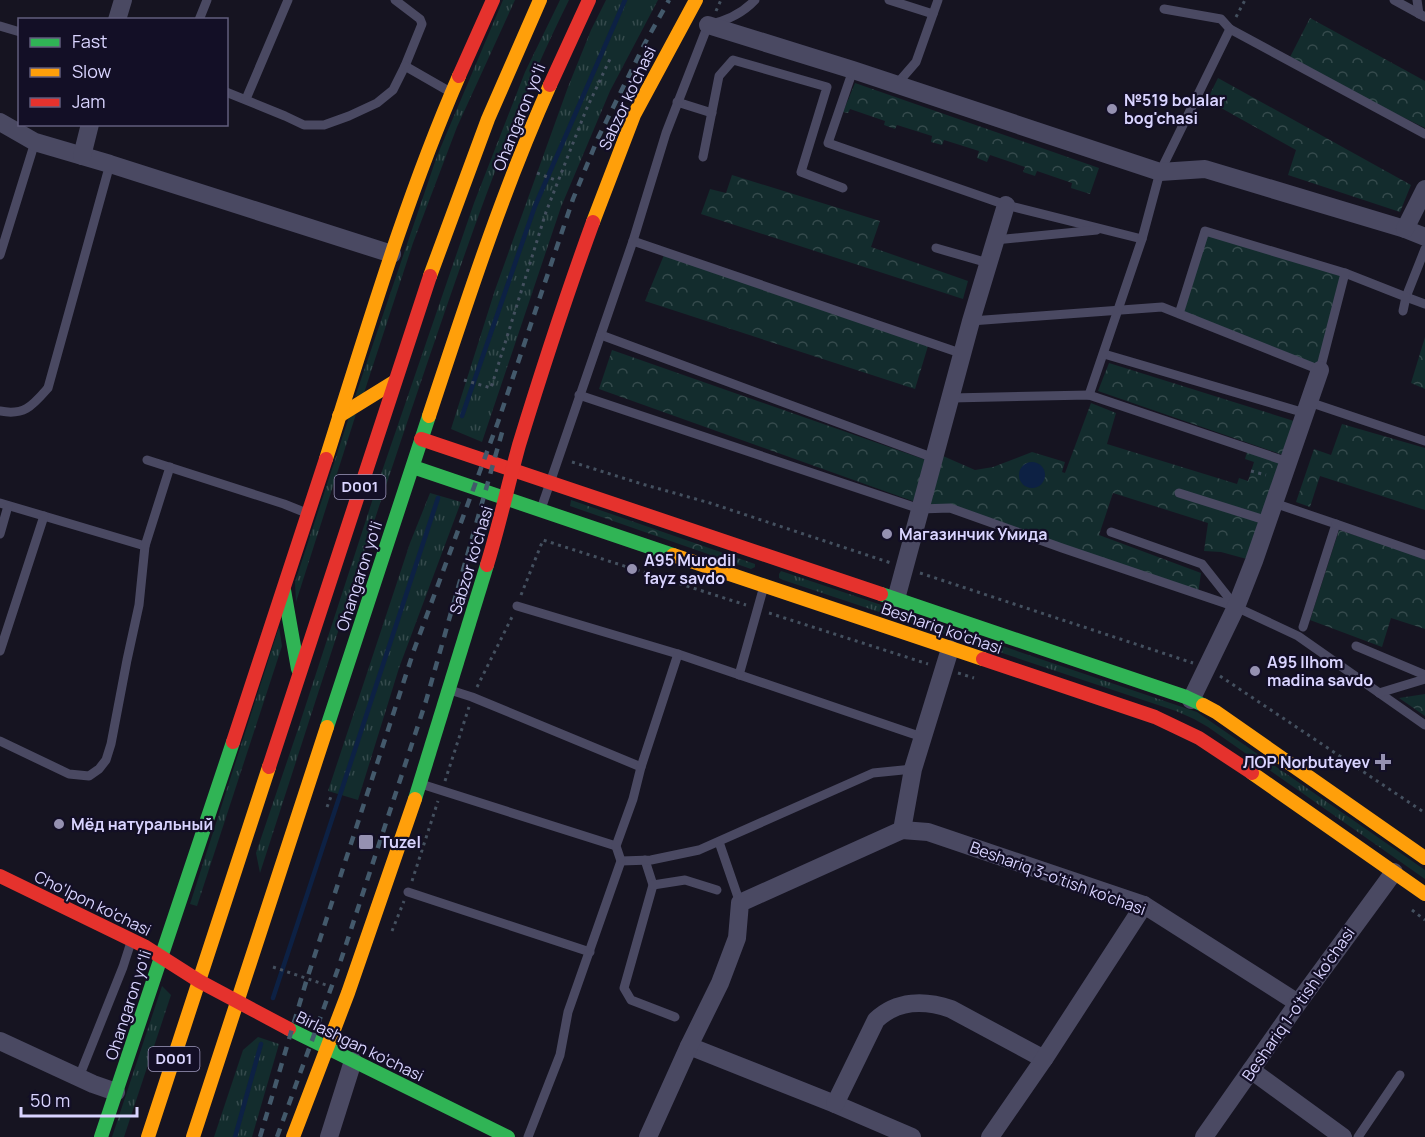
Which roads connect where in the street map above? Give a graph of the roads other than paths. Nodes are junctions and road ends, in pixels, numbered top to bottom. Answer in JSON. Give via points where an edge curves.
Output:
{"nodes":[{"id":1,"x":123,"y":0,"type":"edge"},
{"id":2,"x":207,"y":0,"type":"edge"},
{"id":3,"x":288,"y":0,"type":"edge"},
{"id":4,"x":395,"y":0,"type":"edge"},
{"id":5,"x":493,"y":0,"type":"edge"},
{"id":6,"x":540,"y":0,"type":"edge"},
{"id":7,"x":589,"y":0,"type":"edge"},
{"id":8,"x":696,"y":0,"type":"edge"},
{"id":9,"x":755,"y":0,"type":"edge"},
{"id":10,"x":890,"y":0,"type":"edge"},
{"id":11,"x":938,"y":0,"type":"edge"},
{"id":12,"x":1394,"y":0,"type":"edge"},
{"id":13,"x":1417,"y":0,"type":"edge"},
{"id":14,"x":1164,"y":9,"type":"dead end"},
{"id":15,"x":933,"y":14,"type":"junction"},
{"id":16,"x":1422,"y":15,"type":"edge"},
{"id":17,"x":118,"y":18,"type":"edge"},
{"id":18,"x":200,"y":18,"type":"edge"},
{"id":19,"x":708,"y":25,"type":"junction"},
{"id":20,"x":0,"y":26,"type":"edge"},
{"id":21,"x":1230,"y":29,"type":"junction"},
{"id":22,"x":18,"y":31,"type":"edge"},
{"id":23,"x":405,"y":66,"type":"junction"},
{"id":24,"x":853,"y":70,"type":"junction"},
{"id":25,"x":896,"y":85,"type":"junction"},
{"id":26,"x":228,"y":93,"type":"edge"},
{"id":27,"x":452,"y":93,"type":"junction"},
{"id":28,"x":246,"y":99,"type":"junction"},
{"id":29,"x":677,"y":102,"type":"junction"},
{"id":30,"x":712,"y":113,"type":"junction"},
{"id":31,"x":0,"y":122,"type":"edge"},
{"id":32,"x":90,"y":126,"type":"edge"},
{"id":33,"x":1425,"y":134,"type":"edge"},
{"id":34,"x":34,"y":142,"type":"junction"},
{"id":35,"x":82,"y":156,"type":"junction"},
{"id":36,"x":703,"y":157,"type":"dead end"},
{"id":37,"x":110,"y":164,"type":"junction"},
{"id":38,"x":1160,"y":172,"type":"junction"},
{"id":39,"x":843,"y":188,"type":"dead end"},
{"id":40,"x":1425,"y":189,"type":"edge"},
{"id":41,"x":1006,"y":205,"type":"junction"},
{"id":42,"x":1105,"y":229,"type":"junction"},
{"id":43,"x":1405,"y":229,"type":"junction"},
{"id":44,"x":1425,"y":237,"type":"edge"},
{"id":45,"x":1142,"y":239,"type":"junction"},
{"id":46,"x":995,"y":240,"type":"junction"},
{"id":47,"x":633,"y":241,"type":"junction"},
{"id":48,"x":936,"y":248,"type":"dead end"},
{"id":49,"x":1425,"y":249,"type":"edge"},
{"id":50,"x":392,"y":254,"type":"junction"},
{"id":51,"x":0,"y":255,"type":"edge"},
{"id":52,"x":988,"y":263,"type":"junction"},
{"id":53,"x":1345,"y":273,"type":"junction"},
{"id":54,"x":1406,"y":297,"type":"junction"},
{"id":55,"x":1425,"y":304,"type":"edge"},
{"id":56,"x":1119,"y":309,"type":"junction"},
{"id":57,"x":1403,"y":311,"type":"dead end"},
{"id":58,"x":1179,"y":314,"type":"junction"},
{"id":59,"x":971,"y":321,"type":"junction"},
{"id":60,"x":602,"y":335,"type":"junction"},
{"id":61,"x":963,"y":354,"type":"junction"},
{"id":62,"x":1104,"y":354,"type":"junction"},
{"id":63,"x":1320,"y":370,"type":"junction"},
{"id":64,"x":394,"y":382,"type":"junction"},
{"id":65,"x":579,"y":395,"type":"junction"},
{"id":66,"x":1089,"y":395,"type":"junction"},
{"id":67,"x":951,"y":398,"type":"junction"},
{"id":68,"x":1307,"y":408,"type":"junction"},
{"id":69,"x":0,"y":411,"type":"edge"},
{"id":70,"x":339,"y":416,"type":"junction"},
{"id":71,"x":422,"y":439,"type":"junction"},
{"id":72,"x":1425,"y":441,"type":"edge"},
{"id":73,"x":934,"y":458,"type":"junction"},
{"id":74,"x":147,"y":460,"type":"dead end"},
{"id":75,"x":1288,"y":462,"type":"junction"},
{"id":76,"x":170,"y":467,"type":"junction"},
{"id":77,"x":413,"y":467,"type":"junction"},
{"id":78,"x":514,"y":470,"type":"junction"},
{"id":79,"x":550,"y":483,"type":"junction"},
{"id":80,"x":1179,"y":493,"type":"dead end"},
{"id":81,"x":506,"y":499,"type":"junction"},
{"id":82,"x":1274,"y":503,"type":"junction"},
{"id":83,"x":4,"y":505,"type":"edge"},
{"id":84,"x":920,"y":509,"type":"junction"},
{"id":85,"x":540,"y":510,"type":"junction"},
{"id":86,"x":309,"y":514,"type":"junction"},
{"id":87,"x":44,"y":516,"type":"junction"},
{"id":88,"x":1268,"y":521,"type":"junction"},
{"id":89,"x":1335,"y":524,"type":"junction"},
{"id":90,"x":1111,"y":532,"type":"dead end"},
{"id":91,"x":0,"y":534,"type":"edge"},
{"id":92,"x":145,"y":546,"type":"junction"},
{"id":93,"x":1425,"y":555,"type":"edge"},
{"id":94,"x":768,"y":571,"type":"junction"},
{"id":95,"x":284,"y":590,"type":"junction"},
{"id":96,"x":896,"y":599,"type":"junction"},
{"id":97,"x":517,"y":606,"type":"dead end"},
{"id":98,"x":1236,"y":607,"type":"junction"},
{"id":99,"x":1303,"y":627,"type":"dead end"},
{"id":100,"x":1356,"y":646,"type":"dead end"},
{"id":101,"x":951,"y":648,"type":"junction"},
{"id":102,"x":0,"y":651,"type":"edge"},
{"id":103,"x":678,"y":654,"type":"junction"},
{"id":104,"x":299,"y":674,"type":"junction"},
{"id":105,"x":739,"y":675,"type":"junction"},
{"id":106,"x":1425,"y":677,"type":"edge"},
{"id":107,"x":448,"y":689,"type":"junction"},
{"id":108,"x":1379,"y":693,"type":"junction"},
{"id":109,"x":1191,"y":700,"type":"junction"},
{"id":110,"x":1425,"y":725,"type":"edge"},
{"id":111,"x":922,"y":737,"type":"junction"},
{"id":112,"x":0,"y":741,"type":"edge"},
{"id":113,"x":641,"y":767,"type":"junction"},
{"id":114,"x":913,"y":769,"type":"junction"},
{"id":115,"x":420,"y":784,"type":"junction"},
{"id":116,"x":902,"y":830,"type":"junction"},
{"id":117,"x":719,"y":842,"type":"junction"},
{"id":118,"x":616,"y":846,"type":"junction"},
{"id":119,"x":1425,"y":858,"type":"edge"},
{"id":120,"x":645,"y":860,"type":"junction"},
{"id":121,"x":621,"y":861,"type":"junction"},
{"id":122,"x":1394,"y":872,"type":"junction"},
{"id":123,"x":0,"y":876,"type":"edge"},
{"id":124,"x":653,"y":885,"type":"junction"},
{"id":125,"x":717,"y":890,"type":"dead end"},
{"id":126,"x":408,"y":892,"type":"dead end"},
{"id":127,"x":1425,"y":894,"type":"edge"},
{"id":128,"x":740,"y":903,"type":"junction"},
{"id":129,"x":1144,"y":905,"type":"junction"},
{"id":130,"x":132,"y":940,"type":"junction"},
{"id":131,"x":590,"y":952,"type":"junction"},
{"id":132,"x":161,"y":956,"type":"junction"},
{"id":133,"x":200,"y":981,"type":"junction"},
{"id":134,"x":238,"y":1002,"type":"junction"},
{"id":135,"x":1298,"y":1003,"type":"junction"},
{"id":136,"x":675,"y":1017,"type":"dead end"},
{"id":137,"x":0,"y":1041,"type":"edge"},
{"id":138,"x":689,"y":1046,"type":"junction"},
{"id":139,"x":326,"y":1048,"type":"junction"},
{"id":140,"x":1044,"y":1059,"type":"junction"},
{"id":141,"x":353,"y":1061,"type":"junction"},
{"id":142,"x":1251,"y":1070,"type":"junction"},
{"id":143,"x":1401,"y":1075,"type":"dead end"},
{"id":144,"x":79,"y":1077,"type":"junction"},
{"id":145,"x":116,"y":1092,"type":"junction"},
{"id":146,"x":836,"y":1104,"type":"junction"},
{"id":147,"x":101,"y":1137,"type":"edge"},
{"id":148,"x":148,"y":1137,"type":"edge"},
{"id":149,"x":193,"y":1137,"type":"edge"},
{"id":150,"x":293,"y":1137,"type":"edge"},
{"id":151,"x":329,"y":1137,"type":"edge"},
{"id":152,"x":508,"y":1137,"type":"edge"},
{"id":153,"x":528,"y":1137,"type":"edge"},
{"id":154,"x":648,"y":1137,"type":"edge"},
{"id":155,"x":912,"y":1137,"type":"edge"},
{"id":156,"x":990,"y":1137,"type":"edge"},
{"id":157,"x":1204,"y":1137,"type":"edge"},
{"id":158,"x":1343,"y":1137,"type":"edge"},
{"id":159,"x":1358,"y":1137,"type":"edge"}],
"edges":[{"from":1,"to":17,"type":"street"},
{"from":2,"to":18,"type":"lane"},
{"from":3,"to":28,"type":"lane"},
{"from":4,"to":23,"type":"lane","via":[[422,24]]},
{"from":5,"to":27,"type":"main road","name":"Ohangaron yoʻli"},
{"from":6,"to":64,"type":"main road","name":"Ohangaron yoʻli","number":"D001","via":[[452,212]]},
{"from":7,"to":71,"type":"main road","name":"Ohangaron yoʻli","number":"D001","via":[[516,167]]},
{"from":8,"to":78,"type":"main road","name":"Sabzor ko'chasi","via":[[622,144],[565,300]]},
{"from":9,"to":19,"type":"lane","via":[[725,22]]},
{"from":10,"to":15,"type":"lane"},
{"from":11,"to":15,"type":"lane"},
{"from":12,"to":16,"type":"lane"},
{"from":13,"to":16,"type":"lane"},
{"from":14,"to":21,"type":"lane","via":[[1221,19]]},
{"from":15,"to":25,"type":"lane","via":[[916,62]]},
{"from":19,"to":24,"type":"street"},
{"from":19,"to":29,"type":"lane"},
{"from":20,"to":22,"type":"lane"},
{"from":21,"to":33,"type":"lane"},
{"from":21,"to":38,"type":"lane"},
{"from":23,"to":27,"type":"lane"},
{"from":23,"to":28,"type":"lane","via":[[393,90],[377,103],[324,125],[304,125]]},
{"from":24,"to":25,"type":"street"},
{"from":24,"to":41,"type":"lane","via":[[828,142]]},
{"from":25,"to":38,"type":"street"},
{"from":26,"to":28,"type":"lane"},
{"from":27,"to":50,"type":"main road","name":"Ohangaron yoʻli"},
{"from":29,"to":30,"type":"lane"},
{"from":29,"to":47,"type":"lane"},
{"from":30,"to":36,"type":"lane"},
{"from":30,"to":39,"type":"lane","via":[[719,76],[733,60],[827,87],[801,172]]},
{"from":31,"to":34,"type":"street"},
{"from":32,"to":35,"type":"street"},
{"from":34,"to":35,"type":"street"},
{"from":34,"to":51,"type":"lane"},
{"from":35,"to":37,"type":"street"},
{"from":37,"to":50,"type":"street"},
{"from":37,"to":69,"type":"lane","via":[[48,388],[32,406],[12,414]]},
{"from":38,"to":43,"type":"street","via":[[1205,169]]},
{"from":38,"to":45,"type":"lane"},
{"from":40,"to":43,"type":"street"},
{"from":41,"to":42,"type":"lane"},
{"from":41,"to":46,"type":"street"},
{"from":42,"to":45,"type":"lane"},
{"from":42,"to":46,"type":"lane"},
{"from":43,"to":44,"type":"street"},
{"from":45,"to":56,"type":"lane"},
{"from":46,"to":52,"type":"street"},
{"from":47,"to":60,"type":"lane"},
{"from":47,"to":61,"type":"lane"},
{"from":48,"to":52,"type":"lane"},
{"from":49,"to":54,"type":"lane"},
{"from":50,"to":70,"type":"main road","name":"Ohangaron yoʻli"},
{"from":52,"to":59,"type":"street"},
{"from":53,"to":54,"type":"lane"},
{"from":53,"to":58,"type":"lane","via":[[1205,231]]},
{"from":53,"to":63,"type":"lane"},
{"from":54,"to":55,"type":"lane"},
{"from":54,"to":57,"type":"lane"},
{"from":56,"to":58,"type":"lane","via":[[1162,308]]},
{"from":56,"to":59,"type":"lane"},
{"from":56,"to":62,"type":"lane"},
{"from":58,"to":63,"type":"lane"},
{"from":59,"to":61,"type":"street"},
{"from":60,"to":65,"type":"lane"},
{"from":60,"to":73,"type":"lane"},
{"from":61,"to":67,"type":"street"},
{"from":62,"to":66,"type":"lane"},
{"from":62,"to":68,"type":"lane"},
{"from":63,"to":68,"type":"street"},
{"from":64,"to":70,"type":"main road"},
{"from":64,"to":104,"type":"main road","name":"Ohangaron yoʻli","number":"D001"},
{"from":65,"to":79,"type":"lane"},
{"from":65,"to":84,"type":"lane"},
{"from":66,"to":67,"type":"lane"},
{"from":66,"to":75,"type":"lane"},
{"from":67,"to":73,"type":"street"},
{"from":68,"to":72,"type":"lane"},
{"from":68,"to":75,"type":"street"},
{"from":70,"to":86,"type":"main road","name":"Ohangaron yoʻli"},
{"from":71,"to":77,"type":"main road","name":"Ohangaron yoʻli","number":"D001"},
{"from":71,"to":78,"type":"main road","name":"Beshariq ko'chasi"},
{"from":73,"to":84,"type":"street"},
{"from":74,"to":76,"type":"lane"},
{"from":75,"to":82,"type":"street"},
{"from":76,"to":86,"type":"lane"},
{"from":76,"to":92,"type":"lane"},
{"from":77,"to":81,"type":"main road","name":"Beshariq ko'chasi"},
{"from":77,"to":134,"type":"main road","name":"Ohangaron yoʻli","number":"D001"},
{"from":78,"to":79,"type":"main road","name":"Beshariq ko'chasi"},
{"from":78,"to":81,"type":"main road","name":"Sabzor ko'chasi"},
{"from":79,"to":85,"type":"lane"},
{"from":79,"to":94,"type":"main road","name":"Beshariq ko'chasi"},
{"from":80,"to":88,"type":"lane"},
{"from":81,"to":85,"type":"main road","name":"Beshariq ko'chasi"},
{"from":81,"to":107,"type":"main road","name":"Sabzor ko'chasi"},
{"from":82,"to":88,"type":"street"},
{"from":82,"to":89,"type":"lane"},
{"from":83,"to":87,"type":"lane"},
{"from":83,"to":91,"type":"lane"},
{"from":84,"to":96,"type":"street"},
{"from":84,"to":98,"type":"lane","via":[[950,508]]},
{"from":85,"to":94,"type":"main road","name":"Beshariq ko'chasi"},
{"from":86,"to":95,"type":"main road","name":"Ohangaron yoʻli"},
{"from":87,"to":92,"type":"lane"},
{"from":87,"to":102,"type":"lane"},
{"from":88,"to":98,"type":"street"},
{"from":89,"to":93,"type":"lane"},
{"from":89,"to":99,"type":"lane"},
{"from":90,"to":98,"type":"lane","via":[[1202,564]]},
{"from":92,"to":112,"type":"lane","via":[[139,605],[106,760],[89,776],[69,774]]},
{"from":94,"to":96,"type":"main road","name":"Beshariq ko'chasi"},
{"from":94,"to":101,"type":"main road","name":"Beshariq ko'chasi"},
{"from":94,"to":105,"type":"lane"},
{"from":95,"to":104,"type":"main road"},
{"from":95,"to":132,"type":"main road","name":"Ohangaron yoʻli"},
{"from":96,"to":109,"type":"main road","name":"Beshariq ko'chasi"},
{"from":97,"to":103,"type":"lane"},
{"from":98,"to":108,"type":"lane","via":[[1298,636]]},
{"from":98,"to":109,"type":"street"},
{"from":100,"to":106,"type":"lane"},
{"from":101,"to":111,"type":"street"},
{"from":101,"to":122,"type":"main road","name":"Beshariq ko'chasi","via":[[1155,717],[1199,738]]},
{"from":103,"to":105,"type":"lane"},
{"from":103,"to":113,"type":"lane"},
{"from":104,"to":133,"type":"main road","name":"Ohangaron yoʻli","number":"D001"},
{"from":105,"to":111,"type":"lane"},
{"from":106,"to":108,"type":"lane"},
{"from":107,"to":113,"type":"lane"},
{"from":107,"to":115,"type":"main road","name":"Sabzor ko'chasi"},
{"from":108,"to":110,"type":"lane"},
{"from":109,"to":119,"type":"main road","name":"Beshariq ko'chasi","via":[[1216,712]]},
{"from":111,"to":114,"type":"street"},
{"from":113,"to":118,"type":"lane"},
{"from":114,"to":116,"type":"street"},
{"from":114,"to":117,"type":"lane","via":[[873,773]]},
{"from":115,"to":118,"type":"lane"},
{"from":115,"to":139,"type":"main road","name":"Sabzor ko'chasi"},
{"from":116,"to":128,"type":"street"},
{"from":116,"to":129,"type":"street","name":"Beshariq 3-o'tish ko'chasi","via":[[928,832]]},
{"from":117,"to":120,"type":"lane","via":[[699,850]]},
{"from":117,"to":128,"type":"lane"},
{"from":118,"to":121,"type":"lane"},
{"from":120,"to":121,"type":"lane"},
{"from":120,"to":124,"type":"lane"},
{"from":121,"to":131,"type":"lane"},
{"from":122,"to":127,"type":"main road","name":"Beshariq ko'chasi"},
{"from":122,"to":135,"type":"street","name":"Beshariq 1-o'tish ko'chasi"},
{"from":123,"to":130,"type":"main road","name":"Cho'lpon ko'chasi"},
{"from":124,"to":125,"type":"lane","via":[[685,880]]},
{"from":124,"to":136,"type":"lane","via":[[624,988],[631,1000]]},
{"from":126,"to":131,"type":"lane"},
{"from":128,"to":138,"type":"street","via":[[736,938],[720,983]]},
{"from":129,"to":135,"type":"street","name":"Beshariq 3-o'tish ko'chasi"},
{"from":129,"to":140,"type":"street"},
{"from":130,"to":132,"type":"main road","name":"Cho'lpon ko'chasi"},
{"from":130,"to":144,"type":"lane"},
{"from":131,"to":153,"type":"lane","via":[[568,1012],[560,1055]]},
{"from":132,"to":133,"type":"main road","name":"Cho'lpon ko'chasi"},
{"from":132,"to":145,"type":"main road","name":"Ohangaron yoʻli"},
{"from":133,"to":134,"type":"main road","name":"Birlashgan ko'chasi"},
{"from":133,"to":148,"type":"main road","name":"Ohangaron yoʻli","number":"D001"},
{"from":134,"to":139,"type":"main road","name":"Birlashgan ko'chasi"},
{"from":134,"to":149,"type":"main road","name":"Ohangaron yoʻli","number":"D001"},
{"from":135,"to":142,"type":"street","name":"Beshariq 1-o'tish ko'chasi"},
{"from":137,"to":144,"type":"street"},
{"from":138,"to":146,"type":"street"},
{"from":138,"to":154,"type":"street"},
{"from":139,"to":141,"type":"main road","name":"Birlashgan ko'chasi"},
{"from":139,"to":150,"type":"main road","name":"Sabzor ko'chasi"},
{"from":140,"to":146,"type":"street","via":[[951,1009],[921,1002],[906,1004],[890,1009],[876,1020]]},
{"from":140,"to":156,"type":"street"},
{"from":141,"to":151,"type":"street"},
{"from":141,"to":152,"type":"main road","name":"Birlashgan ko'chasi"},
{"from":142,"to":157,"type":"street","name":"Beshariq 1-o'tish ko'chasi"},
{"from":142,"to":158,"type":"street"},
{"from":143,"to":159,"type":"lane"},
{"from":144,"to":145,"type":"street"},
{"from":145,"to":147,"type":"main road","name":"Ohangaron yoʻli"},
{"from":146,"to":155,"type":"street"}]}
